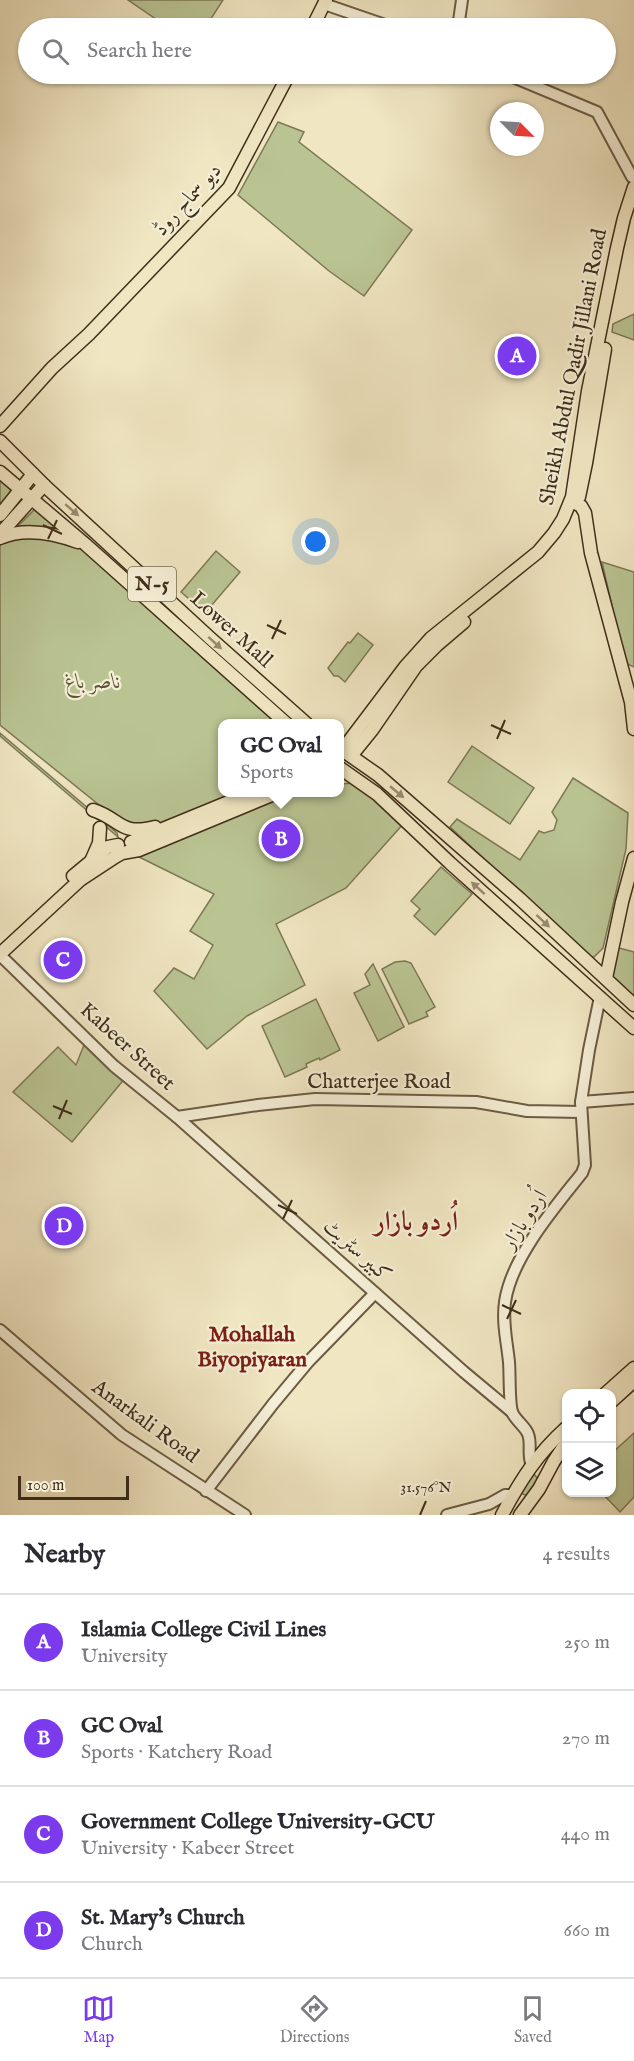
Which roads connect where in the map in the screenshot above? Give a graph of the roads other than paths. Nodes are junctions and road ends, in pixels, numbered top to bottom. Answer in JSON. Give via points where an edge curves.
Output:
{"nodes":[{"id":1,"x":462,"y":0,"type":"edge"},
{"id":2,"x":325,"y":2,"type":"edge"},
{"id":3,"x":317,"y":18,"type":"edge"},
{"id":4,"x":367,"y":18,"type":"edge"},
{"id":5,"x":459,"y":18,"type":"edge"},
{"id":6,"x":284,"y":84,"type":"edge"},
{"id":7,"x":530,"y":84,"type":"edge"},
{"id":8,"x":634,"y":178,"type":"edge"},
{"id":9,"x":634,"y":187,"type":"edge"},
{"id":10,"x":634,"y":207,"type":"edge"},
{"id":11,"x":0,"y":426,"type":"edge"},
{"id":12,"x":0,"y":441,"type":"edge"},
{"id":13,"x":0,"y":472,"type":"edge"},
{"id":14,"x":33,"y":474,"type":"junction"},
{"id":15,"x":44,"y":485,"type":"junction"},
{"id":16,"x":20,"y":490,"type":"junction"},
{"id":17,"x":31,"y":499,"type":"junction"},
{"id":18,"x":574,"y":502,"type":"junction"},
{"id":19,"x":0,"y":515,"type":"edge"},
{"id":20,"x":0,"y":536,"type":"edge"},
{"id":21,"x":85,"y":544,"type":"junction"},
{"id":22,"x":633,"y":702,"type":"edge"},
{"id":23,"x":282,"y":719,"type":"edge"},
{"id":24,"x":302,"y":719,"type":"edge"},
{"id":25,"x":361,"y":727,"type":"junction"},
{"id":26,"x":634,"y":729,"type":"edge"},
{"id":27,"x":344,"y":732,"type":"edge"},
{"id":28,"x":344,"y":750,"type":"edge"},
{"id":29,"x":344,"y":751,"type":"edge"},
{"id":30,"x":344,"y":754,"type":"edge"},
{"id":31,"x":344,"y":771,"type":"edge"},
{"id":32,"x":344,"y":780,"type":"edge"},
{"id":33,"x":357,"y":780,"type":"junction"},
{"id":34,"x":241,"y":797,"type":"edge"},
{"id":35,"x":267,"y":797,"type":"edge"},
{"id":36,"x":93,"y":810,"type":"dead end"},
{"id":37,"x":177,"y":824,"type":"junction"},
{"id":38,"x":100,"y":828,"type":"dead end"},
{"id":39,"x":125,"y":848,"type":"junction"},
{"id":40,"x":634,"y":858,"type":"edge"},
{"id":41,"x":92,"y":860,"type":"junction"},
{"id":42,"x":520,"y":899,"type":"junction"},
{"id":43,"x":507,"y":914,"type":"junction"},
{"id":44,"x":0,"y":945,"type":"edge"},
{"id":45,"x":611,"y":953,"type":"junction"},
{"id":46,"x":0,"y":955,"type":"edge"},
{"id":47,"x":583,"y":958,"type":"junction"},
{"id":48,"x":606,"y":978,"type":"junction"},
{"id":49,"x":600,"y":997,"type":"junction"},
{"id":50,"x":634,"y":1005,"type":"edge"},
{"id":51,"x":634,"y":1028,"type":"edge"},
{"id":52,"x":634,"y":1098,"type":"edge"},
{"id":53,"x":581,"y":1107,"type":"junction"},
{"id":54,"x":177,"y":1117,"type":"junction"},
{"id":55,"x":375,"y":1293,"type":"junction"},
{"id":56,"x":0,"y":1330,"type":"edge"},
{"id":57,"x":634,"y":1368,"type":"edge"},
{"id":58,"x":634,"y":1381,"type":"edge"},
{"id":59,"x":611,"y":1389,"type":"edge"},
{"id":60,"x":616,"y":1397,"type":"edge"},
{"id":61,"x":512,"y":1412,"type":"junction"},
{"id":62,"x":562,"y":1433,"type":"edge"},
{"id":63,"x":562,"y":1450,"type":"edge"},
{"id":64,"x":532,"y":1465,"type":"junction"},
{"id":65,"x":546,"y":1474,"type":"junction"},
{"id":66,"x":206,"y":1491,"type":"junction"},
{"id":67,"x":512,"y":1495,"type":"junction"},
{"id":68,"x":530,"y":1502,"type":"junction"},
{"id":69,"x":245,"y":1515,"type":"edge"},
{"id":70,"x":447,"y":1515,"type":"edge"},
{"id":71,"x":502,"y":1515,"type":"edge"},
{"id":72,"x":520,"y":1515,"type":"edge"}],
"edges":[{"from":1,"to":5,"type":"street"},
{"from":2,"to":3,"type":"main road"},
{"from":2,"to":4,"type":"street"},
{"from":6,"to":11,"type":"main road","name":"دیو سماج روڈ","via":[[229,188]]},
{"from":7,"to":8,"type":"street","via":[[597,112]]},
{"from":9,"to":18,"type":"main road","name":"Sheikh Abdul Qadir Jillani Road","via":[[609,284],[588,391]]},
{"from":10,"to":18,"type":"main road","name":"Sheikh Abdul Qadir Jillani Road","via":[[616,281],[586,463]]},
{"from":12,"to":14,"type":"main road","name":"Lower Mall","number":"N-5"},
{"from":13,"to":16,"type":"main road","name":"Lower Mall","number":"N-5"},
{"from":14,"to":15,"type":"main road","name":"Lower Mall","number":"N-5"},
{"from":14,"to":16,"type":"main road"},
{"from":15,"to":17,"type":"main road"},
{"from":15,"to":24,"type":"main road","name":"Lower Mall","number":"N-5","one_way":true},
{"from":16,"to":17,"type":"main road","name":"Lower Mall","number":"N-5"},
{"from":16,"to":19,"type":"main road"},
{"from":17,"to":20,"type":"main road"},
{"from":17,"to":21,"type":"main road","name":"Lower Mall","number":"N-5"},
{"from":18,"to":22,"type":"main road","via":[[584,508],[591,553]]},
{"from":18,"to":25,"type":"main road","name":"Sheikh Abdul Qadir Jillani Road","via":[[542,547],[431,638]]},
{"from":18,"to":29,"type":"main road","name":"Sheikh Abdul Qadir Jillani Road","via":[[562,533],[547,553],[423,659]]},
{"from":20,"to":21,"type":"main road","via":[[28,531]]},
{"from":21,"to":23,"type":"main road","name":"Lower Mall","number":"N-5"},
{"from":22,"to":26,"type":"main road"},
{"from":25,"to":27,"type":"main road"},
{"from":25,"to":28,"type":"main road","name":"Sheikh Abdul Qadir Jillani Road"},
{"from":30,"to":42,"type":"main road","one_way":true,"via":[[378,775]]},
{"from":31,"to":33,"type":"main road"},
{"from":32,"to":33,"type":"main road"},
{"from":43,"to":33,"type":"main road","one_way":true},
{"from":34,"to":37,"type":"main road"},
{"from":35,"to":39,"type":"main road","via":[[142,849]]},
{"from":36,"to":37,"type":"main road","via":[[132,829]]},
{"from":37,"to":39,"type":"main road"},
{"from":38,"to":41,"type":"main road"},
{"from":39,"to":41,"type":"main road","via":[[108,847]]},
{"from":39,"to":46,"type":"main road","via":[[74,884]]},
{"from":40,"to":45,"type":"main road"},
{"from":41,"to":44,"type":"main road"},
{"from":42,"to":43,"type":"main road"},
{"from":42,"to":47,"type":"main road","one_way":true},
{"from":43,"to":49,"type":"main road"},
{"from":45,"to":47,"type":"main road","via":[[599,961]]},
{"from":45,"to":48,"type":"main road"},
{"from":46,"to":54,"type":"street","name":"Kabeer Street","via":[[114,1066]]},
{"from":47,"to":48,"type":"main road"},
{"from":48,"to":50,"type":"main road"},
{"from":49,"to":51,"type":"main road"},
{"from":49,"to":53,"type":"street","name":"اُردو بازار"},
{"from":52,"to":53,"type":"street","name":"Chatterjee Road"},
{"from":53,"to":54,"type":"street","name":"Chatterjee Road","via":[[527,1111],[476,1102],[315,1100]]},
{"from":53,"to":61,"type":"street","name":"اُردو بازار","via":[[586,1156],[582,1173],[544,1221],[521,1259],[505,1301]]},
{"from":54,"to":55,"type":"street","name":"کبیر سٹریٹ"},
{"from":55,"to":61,"type":"street","name":"کبیر سٹریٹ"},
{"from":55,"to":66,"type":"street","via":[[308,1362]]},
{"from":56,"to":66,"type":"street","name":"Anarkali Road","via":[[122,1435]]},
{"from":57,"to":59,"type":"main road"},
{"from":58,"to":60,"type":"main road"},
{"from":61,"to":64,"type":"street","name":"اُردو بازار","via":[[529,1436]]},
{"from":62,"to":64,"type":"main road"},
{"from":63,"to":65,"type":"main road"},
{"from":64,"to":65,"type":"main road"},
{"from":64,"to":67,"type":"main road"},
{"from":65,"to":68,"type":"main road"},
{"from":66,"to":69,"type":"street","name":"Anarkali Road"},
{"from":67,"to":68,"type":"main road"},
{"from":67,"to":70,"type":"street"},
{"from":67,"to":71,"type":"main road"},
{"from":68,"to":72,"type":"main road"}]}
